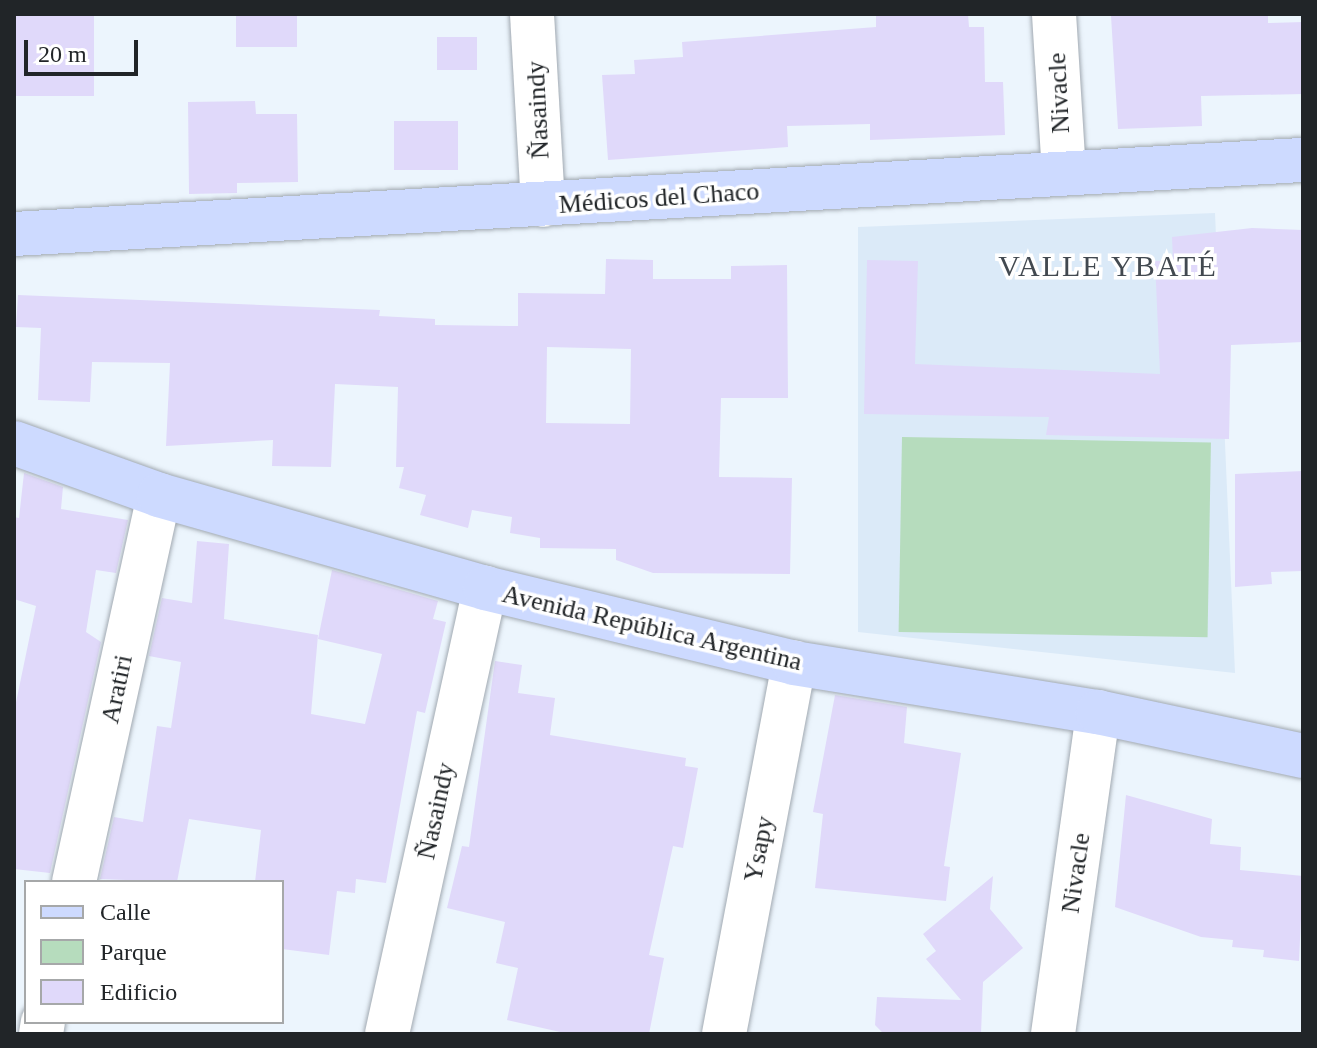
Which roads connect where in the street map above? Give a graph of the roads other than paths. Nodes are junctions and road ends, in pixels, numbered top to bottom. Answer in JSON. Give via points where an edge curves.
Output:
{"nodes":[{"id":1,"x":532,"y":14,"type":"edge"},
{"id":2,"x":1054,"y":14,"type":"edge"},
{"id":3,"x":1303,"y":160,"type":"edge"},
{"id":4,"x":1064,"y":173,"type":"junction"},
{"id":5,"x":543,"y":205,"type":"junction"},
{"id":6,"x":14,"y":234,"type":"edge"},
{"id":7,"x":14,"y":443,"type":"edge"},
{"id":8,"x":159,"y":495,"type":"junction"},
{"id":9,"x":485,"y":588,"type":"junction"},
{"id":10,"x":794,"y":663,"type":"junction"},
{"id":11,"x":1098,"y":712,"type":"junction"},
{"id":12,"x":1303,"y":756,"type":"edge"},
{"id":13,"x":74,"y":880,"type":"edge"},
{"id":14,"x":387,"y":1034,"type":"edge"},
{"id":15,"x":724,"y":1034,"type":"edge"},
{"id":16,"x":1053,"y":1034,"type":"edge"}],
"edges":[{"from":1,"to":5,"type":"street","name":"Ñasaindy"},
{"from":2,"to":4,"type":"street","name":"Nivacle"},
{"from":3,"to":4,"type":"main road","name":"Médicos del Chaco"},
{"from":4,"to":5,"type":"main road","name":"Médicos del Chaco"},
{"from":5,"to":6,"type":"main road","name":"Médicos del Chaco"},
{"from":7,"to":8,"type":"main road","name":"Avenida República Argentina"},
{"from":8,"to":9,"type":"main road","name":"Avenida República Argentina"},
{"from":8,"to":13,"type":"street","name":"Aratiri"},
{"from":9,"to":10,"type":"main road","name":"Avenida República Argentina"},
{"from":9,"to":14,"type":"street","name":"Ñasaindy"},
{"from":10,"to":11,"type":"main road","name":"Avenida República Argentina"},
{"from":10,"to":15,"type":"street","name":"Ysapy"},
{"from":11,"to":12,"type":"main road","name":"Avenida República Argentina"},
{"from":11,"to":16,"type":"street","name":"Nivacle"}]}
